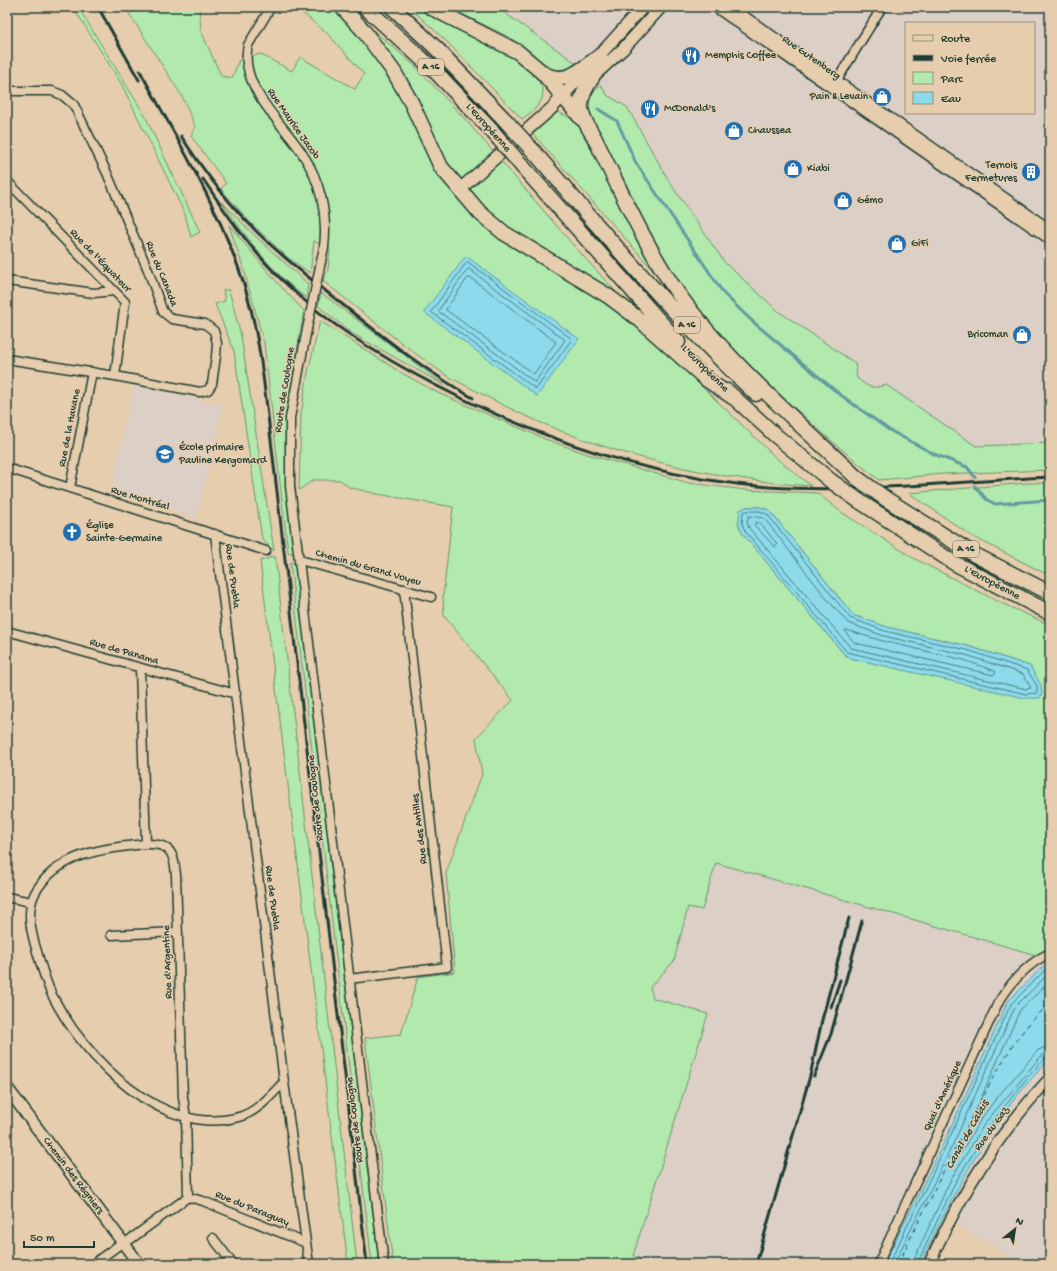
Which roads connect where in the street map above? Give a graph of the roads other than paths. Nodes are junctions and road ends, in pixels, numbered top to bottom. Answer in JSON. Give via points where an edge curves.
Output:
{"nodes":[{"id":1,"x":270,"y":7,"type":"edge"},
{"id":2,"x":342,"y":7,"type":"edge"},
{"id":3,"x":365,"y":7,"type":"edge"},
{"id":4,"x":392,"y":7,"type":"edge"},
{"id":5,"x":430,"y":7,"type":"edge"},
{"id":6,"x":643,"y":7,"type":"edge"},
{"id":7,"x":661,"y":7,"type":"edge"},
{"id":8,"x":716,"y":7,"type":"edge"},
{"id":9,"x":730,"y":7,"type":"edge"},
{"id":10,"x":882,"y":7,"type":"edge"},
{"id":11,"x":600,"y":56,"type":"junction"},
{"id":12,"x":543,"y":73,"type":"junction"},
{"id":13,"x":592,"y":78,"type":"junction"},
{"id":14,"x":835,"y":85,"type":"junction"},
{"id":15,"x":7,"y":91,"type":"edge"},
{"id":16,"x":564,"y":98,"type":"junction"},
{"id":17,"x":583,"y":120,"type":"junction"},
{"id":18,"x":7,"y":181,"type":"edge"},
{"id":19,"x":459,"y":190,"type":"junction"},
{"id":20,"x":1050,"y":230,"type":"edge"},
{"id":21,"x":1050,"y":239,"type":"edge"},
{"id":22,"x":7,"y":281,"type":"edge"},
{"id":23,"x":114,"y":291,"type":"junction"},
{"id":24,"x":306,"y":330,"type":"joint"},
{"id":25,"x":7,"y":359,"type":"edge"},
{"id":26,"x":92,"y":372,"type":"junction"},
{"id":27,"x":115,"y":376,"type":"junction"},
{"id":28,"x":734,"y":398,"type":"junction"},
{"id":29,"x":7,"y":468,"type":"edge"},
{"id":30,"x":857,"y":478,"type":"junction"},
{"id":31,"x":70,"y":488,"type":"junction"},
{"id":32,"x":215,"y":534,"type":"junction"},
{"id":33,"x":266,"y":551,"type":"dead end"},
{"id":34,"x":300,"y":560,"type":"junction"},
{"id":35,"x":404,"y":589,"type":"junction"},
{"id":36,"x":1050,"y":593,"type":"edge"},
{"id":37,"x":431,"y":597,"type":"dead end"},
{"id":38,"x":1050,"y":613,"type":"edge"},
{"id":39,"x":7,"y":630,"type":"edge"},
{"id":40,"x":140,"y":668,"type":"junction"},
{"id":41,"x":236,"y":694,"type":"junction"},
{"id":42,"x":146,"y":844,"type":"junction"},
{"id":43,"x":7,"y":897,"type":"edge"},
{"id":44,"x":31,"y":902,"type":"junction"},
{"id":45,"x":178,"y":932,"type":"junction"},
{"id":46,"x":111,"y":935,"type":"dead end"},
{"id":47,"x":1050,"y":953,"type":"edge"},
{"id":48,"x":349,"y":979,"type":"junction"},
{"id":49,"x":1050,"y":1078,"type":"edge"},
{"id":50,"x":284,"y":1082,"type":"junction"},
{"id":51,"x":7,"y":1088,"type":"edge"},
{"id":52,"x":186,"y":1118,"type":"junction"},
{"id":53,"x":188,"y":1197,"type":"junction"},
{"id":54,"x":213,"y":1238,"type":"dead end"},
{"id":55,"x":124,"y":1243,"type":"junction"},
{"id":56,"x":306,"y":1243,"type":"junction"},
{"id":57,"x":93,"y":1264,"type":"edge"},
{"id":58,"x":139,"y":1264,"type":"edge"},
{"id":59,"x":233,"y":1264,"type":"edge"},
{"id":60,"x":309,"y":1264,"type":"edge"},
{"id":61,"x":384,"y":1264,"type":"edge"},
{"id":62,"x":878,"y":1264,"type":"edge"},
{"id":63,"x":929,"y":1264,"type":"edge"}],
"edges":[{"from":1,"to":24,"type":"street","name":"Rue Maurice Jacob","bridge":true,"via":[[248,45],[248,69],[259,95],[295,142],[314,175],[323,208],[324,246]]},
{"from":2,"to":19,"type":"highway","via":[[363,30],[394,72],[411,102],[436,160]]},
{"from":3,"to":28,"type":"highway","name":"L'Européenne","number":"A 16","bridge":true,"via":[[434,70],[492,132],[664,328]]},
{"from":4,"to":30,"type":"highway","name":"L'Européenne","number":"A 16","bridge":true,"via":[[442,54],[505,120],[649,284],[713,352],[789,424]]},
{"from":5,"to":12,"type":"highway","via":[[510,47]]},
{"from":6,"to":11,"type":"main road"},
{"from":7,"to":13,"type":"main road","via":[[623,49]]},
{"from":8,"to":14,"type":"street","name":"Rue Gutenberg"},
{"from":9,"to":14,"type":"street","name":"Rue Gutenberg"},
{"from":10,"to":14,"type":"street"},
{"from":11,"to":12,"type":"highway","via":[[570,77],[560,79]]},
{"from":11,"to":16,"type":"main road"},
{"from":12,"to":16,"type":"highway"},
{"from":13,"to":16,"type":"main road"},
{"from":13,"to":17,"type":"highway","via":[[581,99],[580,112]]},
{"from":14,"to":20,"type":"street","name":"Rue Gutenberg"},
{"from":14,"to":21,"type":"street","name":"Rue Gutenberg"},
{"from":15,"to":27,"type":"street","name":"Rue du Canada","via":[[52,91],[62,94],[71,101],[107,173],[163,312],[172,319],[208,326],[216,336],[215,367],[212,384],[208,390],[189,391]]},
{"from":16,"to":17,"type":"highway"},
{"from":16,"to":19,"type":"main road"},
{"from":17,"to":30,"type":"highway","via":[[653,254],[686,304],[735,359]]},
{"from":18,"to":23,"type":"street","name":"Rue de l'Équateur"},
{"from":19,"to":28,"type":"highway","via":[[495,227],[608,296],[640,320],[707,380]]},
{"from":22,"to":23,"type":"street","via":[[94,293]]},
{"from":23,"to":27,"type":"street","name":"Rue de l'Équateur","via":[[125,302]]},
{"from":24,"to":34,"type":"street","name":"Route de Coulogne","via":[[289,436],[290,486]]},
{"from":25,"to":26,"type":"street","name":"Rue du Canada"},
{"from":26,"to":27,"type":"street","name":"Rue du Canada"},
{"from":26,"to":31,"type":"street","name":"Rue de la Havane"},
{"from":28,"to":38,"type":"highway","name":"L'Européenne","number":"A 16","bridge":true,"via":[[831,481],[859,501],[954,563]]},
{"from":29,"to":31,"type":"street","name":"Rue Montréal"},
{"from":30,"to":36,"type":"highway","name":"L'Européenne","number":"A 16","bridge":true,"via":[[970,551]]},
{"from":31,"to":32,"type":"street","name":"Rue Montréal"},
{"from":32,"to":33,"type":"street","name":"Rue Montréal"},
{"from":32,"to":41,"type":"street","name":"Rue de Puebla"},
{"from":34,"to":35,"type":"street","name":"Chemin du Grand Voyeu"},
{"from":34,"to":48,"type":"street","name":"Route de Coulogne"},
{"from":35,"to":37,"type":"street","name":"Chemin du Grand Voyeu"},
{"from":35,"to":48,"type":"street","name":"Rue des Antilles","via":[[447,967]]},
{"from":39,"to":40,"type":"street","name":"Rue de Panama"},
{"from":40,"to":41,"type":"street","name":"Rue de Panama"},
{"from":40,"to":42,"type":"street"},
{"from":41,"to":50,"type":"street","name":"Rue de Puebla"},
{"from":42,"to":44,"type":"street","via":[[107,848],[68,861],[46,878]]},
{"from":42,"to":45,"type":"street","name":"Rue d'Argentine","via":[[165,846],[173,858]]},
{"from":43,"to":44,"type":"street"},
{"from":44,"to":52,"type":"street","via":[[31,926],[44,973],[56,1002],[76,1034],[99,1061],[123,1083],[156,1105]]},
{"from":45,"to":46,"type":"street"},
{"from":45,"to":52,"type":"street","name":"Rue d'Argentine","via":[[183,1097]]},
{"from":47,"to":62,"type":"street","name":"Quai d'Amérique","via":[[1022,971],[997,1005]]},
{"from":48,"to":61,"type":"street","name":"Route de Coulogne"},
{"from":49,"to":63,"type":"street","name":"Rue du Gaz","via":[[1018,1115],[984,1161],[958,1202]]},
{"from":50,"to":52,"type":"street","via":[[258,1107],[241,1116],[221,1119]]},
{"from":50,"to":56,"type":"street","name":"Rue de Puebla"},
{"from":51,"to":55,"type":"main road","name":"Chemin des Régniers"},
{"from":52,"to":53,"type":"street","name":"Rue d'Argentine"},
{"from":53,"to":55,"type":"street"},
{"from":53,"to":56,"type":"street","name":"Rue du Paraguay"},
{"from":54,"to":59,"type":"street"},
{"from":55,"to":57,"type":"street"},
{"from":55,"to":58,"type":"main road","name":"Chemin des Régniers"},
{"from":56,"to":60,"type":"street","name":"Rue de Puebla"}]}
